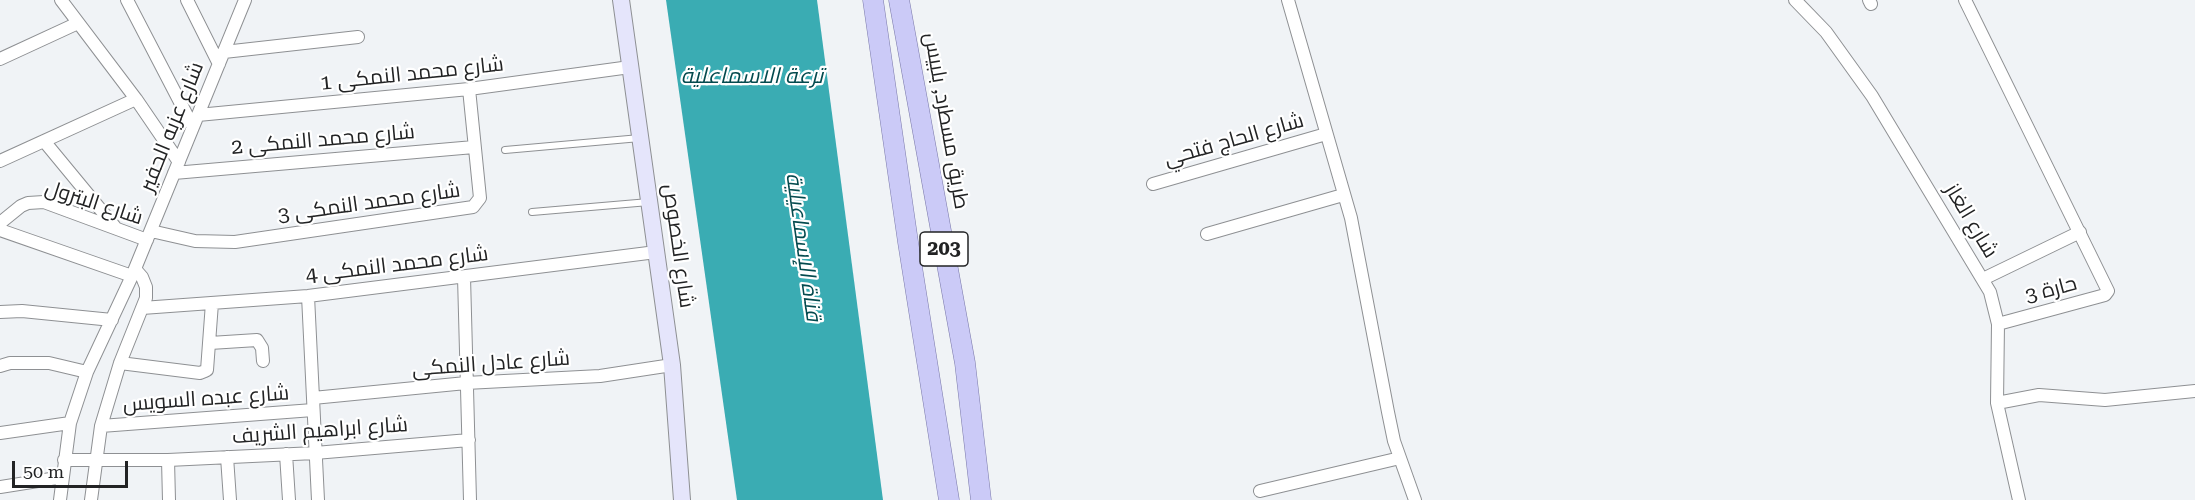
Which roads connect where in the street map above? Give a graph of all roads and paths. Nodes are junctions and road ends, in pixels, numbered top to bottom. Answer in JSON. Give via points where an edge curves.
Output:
{"nodes":[{"id":1,"x":61,"y":0,"type":"edge"},
{"id":2,"x":127,"y":0,"type":"edge"},
{"id":3,"x":187,"y":0,"type":"edge"},
{"id":4,"x":245,"y":0,"type":"edge"},
{"id":5,"x":621,"y":0,"type":"edge"},
{"id":6,"x":873,"y":0,"type":"edge"},
{"id":7,"x":1288,"y":0,"type":"edge"},
{"id":8,"x":1795,"y":0,"type":"edge"},
{"id":9,"x":1965,"y":0,"type":"edge"},
{"id":10,"x":904,"y":1,"type":"edge"},
{"id":11,"x":78,"y":23,"type":"junction"},
{"id":12,"x":358,"y":37,"type":"dead end"},
{"id":13,"x":224,"y":52,"type":"junction"},
{"id":14,"x":0,"y":59,"type":"edge"},
{"id":15,"x":219,"y":64,"type":"junction"},
{"id":16,"x":630,"y":67,"type":"junction"},
{"id":17,"x":469,"y":89,"type":"junction"},
{"id":18,"x":136,"y":99,"type":"junction"},
{"id":19,"x":196,"y":121,"type":"junction"},
{"id":20,"x":1326,"y":134,"type":"junction"},
{"id":21,"x":640,"y":138,"type":"junction"},
{"id":22,"x":44,"y":141,"type":"junction"},
{"id":23,"x":474,"y":147,"type":"junction"},
{"id":24,"x":505,"y":150,"type":"dead end"},
{"id":25,"x":0,"y":161,"type":"edge"},
{"id":26,"x":177,"y":167,"type":"junction"},
{"id":27,"x":1153,"y":184,"type":"dead end"},
{"id":28,"x":1343,"y":195,"type":"junction"},
{"id":29,"x":649,"y":202,"type":"junction"},
{"id":30,"x":532,"y":212,"type":"dead end"},
{"id":31,"x":0,"y":223,"type":"edge"},
{"id":32,"x":116,"y":228,"type":"junction"},
{"id":33,"x":0,"y":230,"type":"edge"},
{"id":34,"x":2080,"y":232,"type":"junction"},
{"id":35,"x":1207,"y":234,"type":"dead end"},
{"id":36,"x":149,"y":236,"type":"junction"},
{"id":37,"x":656,"y":252,"type":"junction"},
{"id":38,"x":134,"y":272,"type":"junction"},
{"id":39,"x":464,"y":276,"type":"junction"},
{"id":40,"x":1983,"y":279,"type":"junction"},
{"id":41,"x":308,"y":296,"type":"junction"},
{"id":42,"x":212,"y":303,"type":"junction"},
{"id":43,"x":142,"y":308,"type":"junction"},
{"id":44,"x":0,"y":312,"type":"edge"},
{"id":45,"x":112,"y":320,"type":"junction"},
{"id":46,"x":1998,"y":324,"type":"junction"},
{"id":47,"x":210,"y":343,"type":"junction"},
{"id":48,"x":263,"y":361,"type":"dead end"},
{"id":49,"x":120,"y":363,"type":"junction"},
{"id":50,"x":672,"y":364,"type":"junction"},
{"id":51,"x":0,"y":366,"type":"edge"},
{"id":52,"x":87,"y":372,"type":"junction"},
{"id":53,"x":466,"y":383,"type":"junction"},
{"id":54,"x":2195,"y":391,"type":"edge"},
{"id":55,"x":1997,"y":403,"type":"junction"},
{"id":56,"x":313,"y":404,"type":"junction"},
{"id":57,"x":70,"y":423,"type":"junction"},
{"id":58,"x":101,"y":426,"type":"junction"},
{"id":59,"x":0,"y":434,"type":"edge"},
{"id":60,"x":469,"y":440,"type":"junction"},
{"id":61,"x":315,"y":453,"type":"junction"},
{"id":62,"x":286,"y":454,"type":"junction"},
{"id":63,"x":227,"y":457,"type":"junction"},
{"id":64,"x":1400,"y":458,"type":"junction"},
{"id":65,"x":64,"y":460,"type":"junction"},
{"id":66,"x":168,"y":460,"type":"junction"},
{"id":67,"x":95,"y":462,"type":"junction"},
{"id":68,"x":63,"y":477,"type":"junction"},
{"id":69,"x":0,"y":487,"type":"edge"},
{"id":70,"x":1260,"y":491,"type":"dead end"},
{"id":71,"x":60,"y":500,"type":"edge"},
{"id":72,"x":91,"y":500,"type":"edge"},
{"id":73,"x":169,"y":500,"type":"edge"},
{"id":74,"x":230,"y":500,"type":"edge"},
{"id":75,"x":289,"y":500,"type":"edge"},
{"id":76,"x":318,"y":500,"type":"edge"},
{"id":77,"x":470,"y":500,"type":"edge"},
{"id":78,"x":682,"y":500,"type":"edge"},
{"id":79,"x":949,"y":500,"type":"edge"},
{"id":80,"x":981,"y":500,"type":"edge"},
{"id":81,"x":1414,"y":500,"type":"edge"},
{"id":82,"x":2019,"y":500,"type":"edge"}],
"edges":[{"from":1,"to":11,"type":"street"},
{"from":2,"to":19,"type":"street"},
{"from":3,"to":15,"type":"street"},
{"from":4,"to":13,"type":"street","name":"شارع عزبه الحفير"},
{"from":5,"to":16,"type":"main road","name":"شارع الخصوص"},
{"from":6,"to":79,"type":"main road","number":"203"},
{"from":7,"to":20,"type":"street"},
{"from":8,"to":40,"type":"street","name":"شارع الغاز","via":[[1826,32],[1872,96]]},
{"from":9,"to":34,"type":"street"},
{"from":10,"to":80,"type":"main road","name":"طريق مسطرد, بلبيس","number":"203","via":[[965,363]]},
{"from":11,"to":14,"type":"street"},
{"from":11,"to":18,"type":"street"},
{"from":12,"to":13,"type":"street"},
{"from":13,"to":15,"type":"street","name":"شارع عزبه الحفير"},
{"from":15,"to":19,"type":"street","name":"شارع عزبه الحفير"},
{"from":16,"to":17,"type":"street","name":"شارع محمد النمكى 1"},
{"from":16,"to":21,"type":"main road","name":"شارع الخصوص"},
{"from":17,"to":19,"type":"street","name":"شارع محمد النمكى 1"},
{"from":17,"to":23,"type":"street","name":"شارع محمد النمكى 3"},
{"from":18,"to":22,"type":"street"},
{"from":18,"to":26,"type":"street"},
{"from":19,"to":26,"type":"street","name":"شارع عزبه الحفير"},
{"from":20,"to":27,"type":"street","name":"شارع الحاج فتحي"},
{"from":20,"to":28,"type":"street"},
{"from":21,"to":24,"type":"lane"},
{"from":21,"to":29,"type":"main road","name":"شارع الخصوص"},
{"from":22,"to":25,"type":"street"},
{"from":22,"to":32,"type":"street"},
{"from":23,"to":26,"type":"street","name":"شارع محمد النمكى 2"},
{"from":23,"to":36,"type":"street","name":"شارع محمد النمكى 3","via":[[480,198],[470,208],[235,242]]},
{"from":26,"to":36,"type":"street","name":"شارع عزبه الحفير"},
{"from":28,"to":35,"type":"street"},
{"from":28,"to":64,"type":"street"},
{"from":29,"to":30,"type":"lane"},
{"from":29,"to":37,"type":"main road","name":"شارع الخصوص"},
{"from":31,"to":32,"type":"street","name":"شارع البترول","via":[[21,206],[44,202]]},
{"from":32,"to":36,"type":"street","name":"شارع البترول"},
{"from":33,"to":38,"type":"street"},
{"from":34,"to":40,"type":"street"},
{"from":34,"to":46,"type":"street","name":"حارة 3","via":[[2108,288],[2105,296]]},
{"from":36,"to":38,"type":"street","name":"شارع عزبه الحفير"},
{"from":37,"to":39,"type":"street","name":"شارع محمد النمكى 4"},
{"from":37,"to":50,"type":"main road","name":"شارع الخصوص"},
{"from":38,"to":43,"type":"street","via":[[142,277],[146,287]]},
{"from":38,"to":45,"type":"street","name":"شارع عزبه الحفير"},
{"from":39,"to":41,"type":"street","name":"شارع محمد النمكى 4"},
{"from":39,"to":53,"type":"street"},
{"from":40,"to":46,"type":"street","name":"شارع الغاز"},
{"from":41,"to":42,"type":"street","name":"شارع محمد النمكى 4"},
{"from":41,"to":56,"type":"street"},
{"from":42,"to":43,"type":"street","name":"شارع محمد النمكى 4"},
{"from":42,"to":47,"type":"street"},
{"from":43,"to":49,"type":"street"},
{"from":44,"to":45,"type":"street"},
{"from":45,"to":52,"type":"street","name":"شارع عزبه الحفير"},
{"from":46,"to":55,"type":"street","name":"شارع الغاز"},
{"from":47,"to":48,"type":"street","via":[[256,340],[262,348]]},
{"from":47,"to":49,"type":"street","via":[[207,370],[200,373]]},
{"from":49,"to":58,"type":"street"},
{"from":50,"to":53,"type":"street","name":"شارع عادل النمكى","via":[[600,376]]},
{"from":50,"to":78,"type":"main road","name":"شارع الخصوص"},
{"from":51,"to":52,"type":"street","via":[[49,363]]},
{"from":52,"to":57,"type":"street","name":"شارع عزبه الحفير"},
{"from":53,"to":56,"type":"street","name":"شارع عادل النمكى"},
{"from":53,"to":60,"type":"street"},
{"from":54,"to":55,"type":"street","via":[[2105,400],[2039,395]]},
{"from":55,"to":82,"type":"street","name":"شارع الغاز"},
{"from":56,"to":58,"type":"street","name":"شارع عبده السويس"},
{"from":56,"to":61,"type":"street"},
{"from":57,"to":59,"type":"street"},
{"from":57,"to":65,"type":"street","name":"شارع عزبه الحفير"},
{"from":58,"to":67,"type":"street"},
{"from":60,"to":61,"type":"street","name":"شارع ابراهيم الشريف"},
{"from":60,"to":77,"type":"street"},
{"from":61,"to":62,"type":"street","name":"شارع ابراهيم الشريف"},
{"from":61,"to":76,"type":"street"},
{"from":62,"to":63,"type":"street","name":"شارع ابراهيم الشريف"},
{"from":62,"to":75,"type":"street"},
{"from":63,"to":66,"type":"street","name":"شارع ابراهيم الشريف"},
{"from":63,"to":74,"type":"street"},
{"from":64,"to":70,"type":"street"},
{"from":64,"to":81,"type":"street"},
{"from":65,"to":67,"type":"street","name":"شارع ابراهيم الشريف"},
{"from":65,"to":68,"type":"street","name":"شارع عزبه الحفير"},
{"from":66,"to":67,"type":"street","name":"شارع ابراهيم الشريف"},
{"from":66,"to":73,"type":"street"},
{"from":67,"to":72,"type":"street"},
{"from":68,"to":69,"type":"street"},
{"from":68,"to":71,"type":"street","name":"شارع عزبه الحفير"}]}
